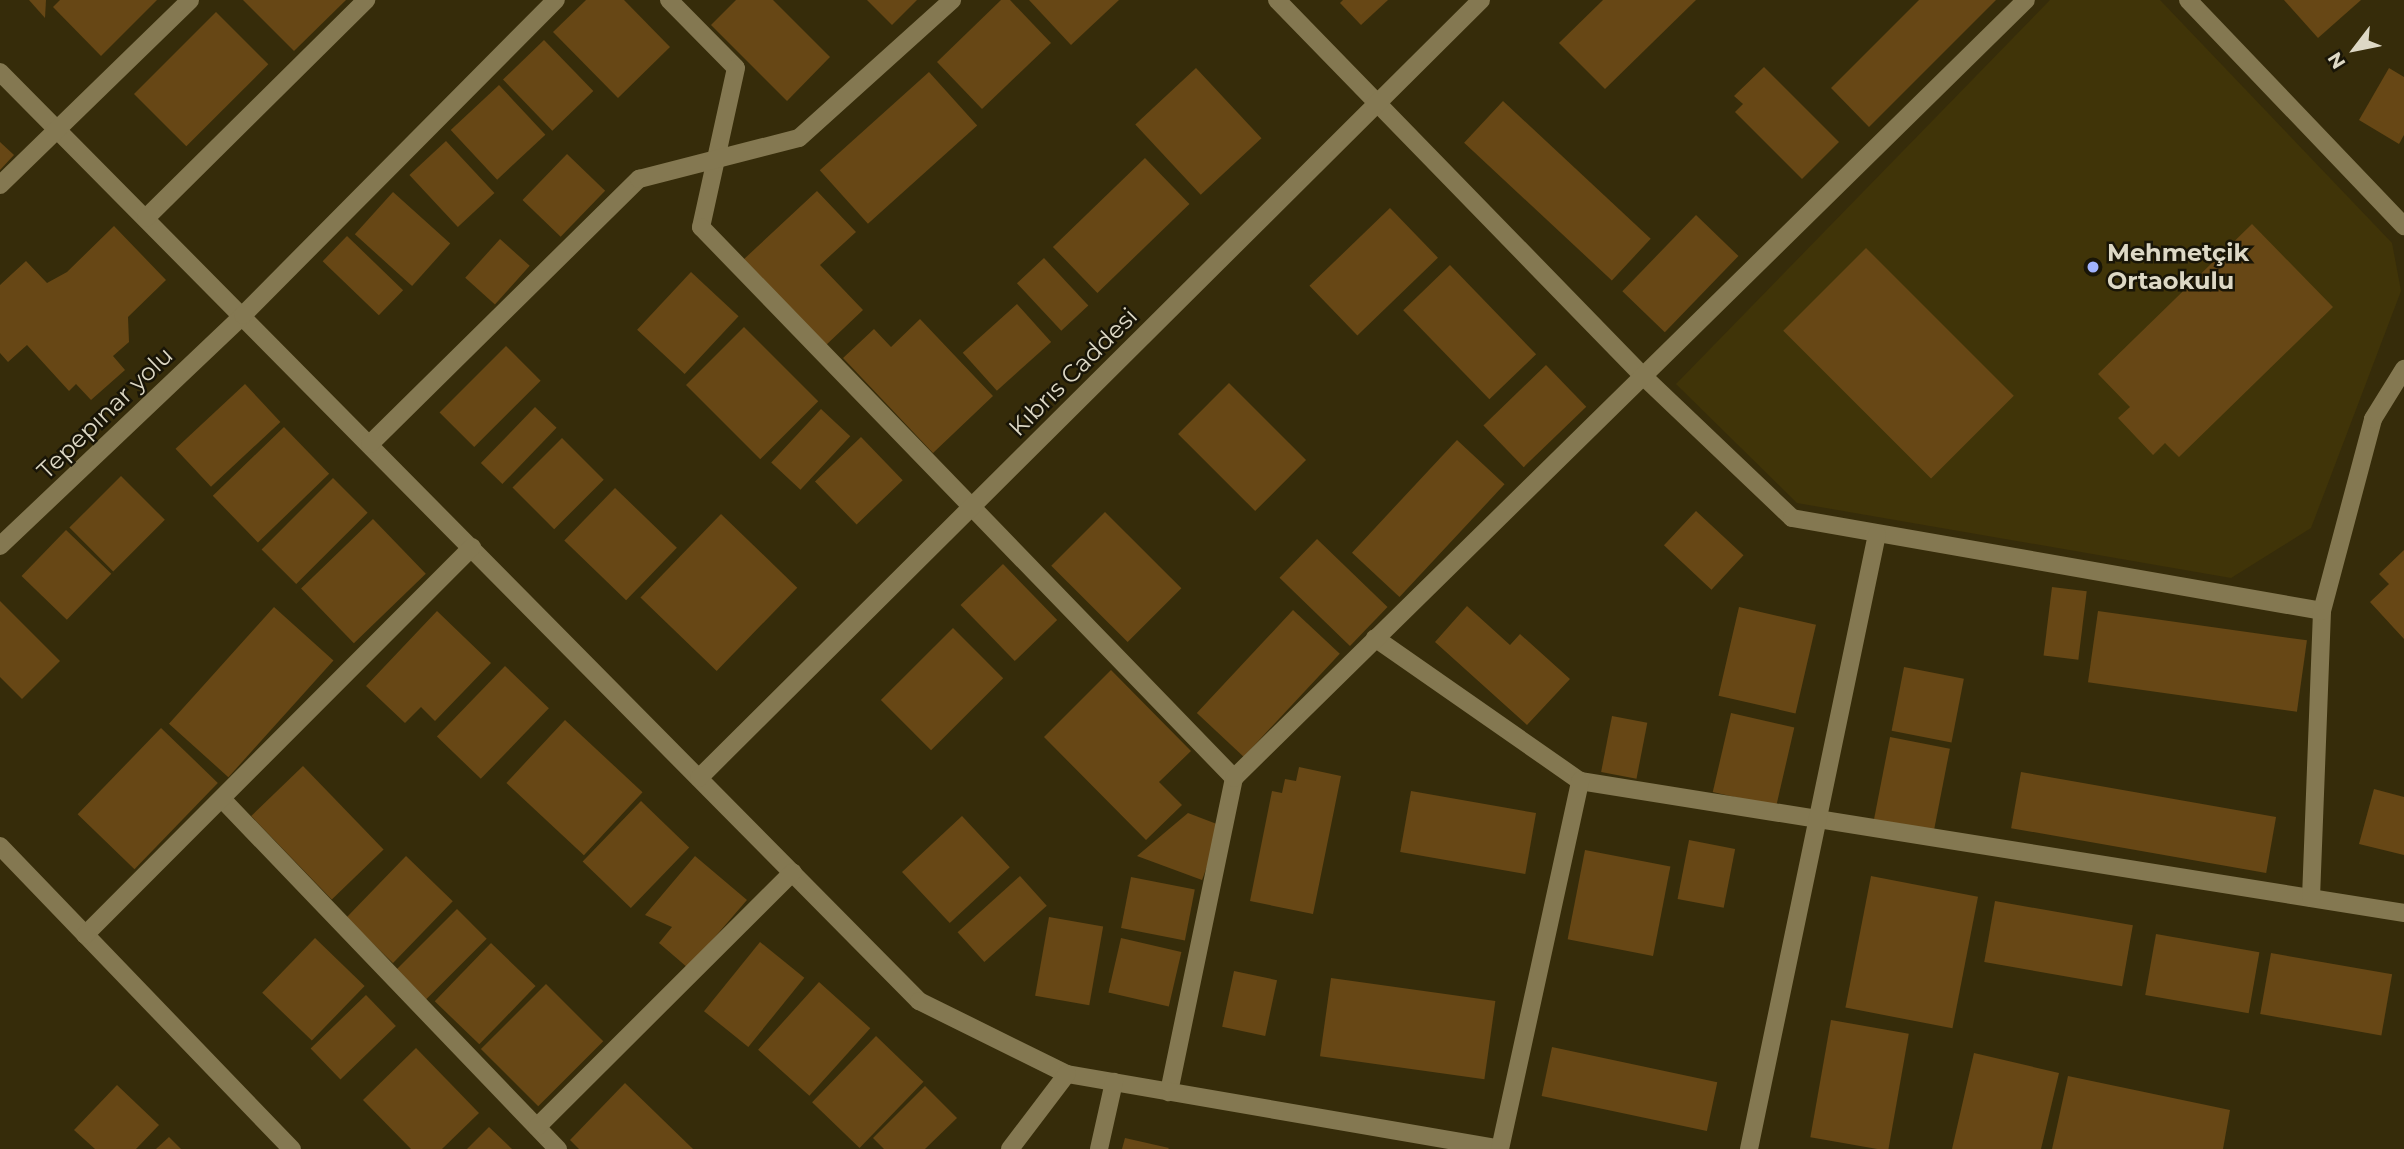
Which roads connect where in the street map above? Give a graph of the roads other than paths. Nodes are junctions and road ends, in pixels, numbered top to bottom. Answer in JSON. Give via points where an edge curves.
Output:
{"nodes":[{"id":1,"x":190,"y":0,"type":"edge"},
{"id":2,"x":366,"y":0,"type":"edge"},
{"id":3,"x":556,"y":0,"type":"edge"},
{"id":4,"x":669,"y":0,"type":"edge"},
{"id":5,"x":952,"y":0,"type":"edge"},
{"id":6,"x":1277,"y":0,"type":"edge"},
{"id":7,"x":1481,"y":0,"type":"edge"},
{"id":8,"x":2025,"y":0,"type":"edge"},
{"id":9,"x":2188,"y":0,"type":"edge"},
{"id":10,"x":0,"y":72,"type":"edge"},
{"id":11,"x":1379,"y":102,"type":"junction"},
{"id":12,"x":56,"y":128,"type":"junction"},
{"id":13,"x":716,"y":160,"type":"junction"},
{"id":14,"x":0,"y":185,"type":"edge"},
{"id":15,"x":146,"y":218,"type":"junction"},
{"id":16,"x":2404,"y":226,"type":"edge"},
{"id":17,"x":243,"y":315,"type":"junction"},
{"id":18,"x":1643,"y":376,"type":"junction"},
{"id":19,"x":2400,"y":380,"type":"edge"},
{"id":20,"x":370,"y":444,"type":"junction"},
{"id":21,"x":973,"y":506,"type":"junction"},
{"id":22,"x":1877,"y":534,"type":"junction"},
{"id":23,"x":0,"y":546,"type":"edge"},
{"id":24,"x":472,"y":547,"type":"junction"},
{"id":25,"x":2322,"y":611,"type":"junction"},
{"id":26,"x":1375,"y":638,"type":"junction"},
{"id":27,"x":699,"y":778,"type":"junction"},
{"id":28,"x":1234,"y":778,"type":"junction"},
{"id":29,"x":1580,"y":781,"type":"junction"},
{"id":30,"x":223,"y":800,"type":"junction"},
{"id":31,"x":1815,"y":820,"type":"junction"},
{"id":32,"x":0,"y":846,"type":"edge"},
{"id":33,"x":793,"y":872,"type":"junction"},
{"id":34,"x":2311,"y":898,"type":"junction"},
{"id":35,"x":2404,"y":913,"type":"edge"},
{"id":36,"x":85,"y":934,"type":"junction"},
{"id":37,"x":1067,"y":1074,"type":"junction"},
{"id":38,"x":1114,"y":1082,"type":"junction"},
{"id":39,"x":1169,"y":1092,"type":"junction"},
{"id":40,"x":537,"y":1127,"type":"junction"},
{"id":41,"x":1438,"y":1144,"type":"edge"},
{"id":42,"x":292,"y":1149,"type":"edge"},
{"id":43,"x":558,"y":1149,"type":"edge"},
{"id":44,"x":1010,"y":1149,"type":"edge"},
{"id":45,"x":1098,"y":1149,"type":"edge"},
{"id":46,"x":1500,"y":1149,"type":"edge"},
{"id":47,"x":1749,"y":1149,"type":"edge"}],
"edges":[{"from":1,"to":12,"type":"street"},
{"from":2,"to":15,"type":"street"},
{"from":3,"to":17,"type":"street","name":"Tepepınar yolu"},
{"from":4,"to":13,"type":"street","via":[[736,68]]},
{"from":5,"to":13,"type":"street","via":[[799,138]]},
{"from":6,"to":11,"type":"street"},
{"from":7,"to":11,"type":"street","name":"Kıbrıs Caddesi"},
{"from":8,"to":18,"type":"street"},
{"from":9,"to":16,"type":"street"},
{"from":10,"to":12,"type":"street"},
{"from":11,"to":18,"type":"street"},
{"from":11,"to":21,"type":"street","name":"Kıbrıs Caddesi"},
{"from":12,"to":14,"type":"street"},
{"from":12,"to":15,"type":"street"},
{"from":13,"to":20,"type":"street","via":[[639,179]]},
{"from":13,"to":21,"type":"street","via":[[701,227]]},
{"from":15,"to":17,"type":"street"},
{"from":17,"to":20,"type":"street"},
{"from":17,"to":23,"type":"street","name":"Tepepınar yolu"},
{"from":18,"to":22,"type":"street","via":[[1792,518]]},
{"from":18,"to":26,"type":"street"},
{"from":19,"to":25,"type":"street","via":[[2373,419]]},
{"from":20,"to":24,"type":"street"},
{"from":21,"to":27,"type":"street","name":"Kıbrıs Caddesi"},
{"from":21,"to":28,"type":"street"},
{"from":22,"to":25,"type":"street"},
{"from":22,"to":31,"type":"street"},
{"from":24,"to":27,"type":"street"},
{"from":24,"to":30,"type":"street"},
{"from":25,"to":34,"type":"street"},
{"from":26,"to":28,"type":"street"},
{"from":26,"to":29,"type":"street"},
{"from":27,"to":33,"type":"street"},
{"from":28,"to":39,"type":"street"},
{"from":29,"to":31,"type":"street"},
{"from":29,"to":46,"type":"street"},
{"from":30,"to":36,"type":"street"},
{"from":30,"to":40,"type":"street"},
{"from":31,"to":34,"type":"street"},
{"from":31,"to":47,"type":"street"},
{"from":32,"to":36,"type":"street"},
{"from":33,"to":37,"type":"street","via":[[919,1001]]},
{"from":33,"to":40,"type":"street"},
{"from":34,"to":35,"type":"street"},
{"from":36,"to":42,"type":"street"},
{"from":37,"to":38,"type":"street"},
{"from":37,"to":44,"type":"street"},
{"from":38,"to":39,"type":"street"},
{"from":38,"to":45,"type":"street"},
{"from":39,"to":41,"type":"street"},
{"from":40,"to":43,"type":"street"},
{"from":41,"to":46,"type":"street"}]}
